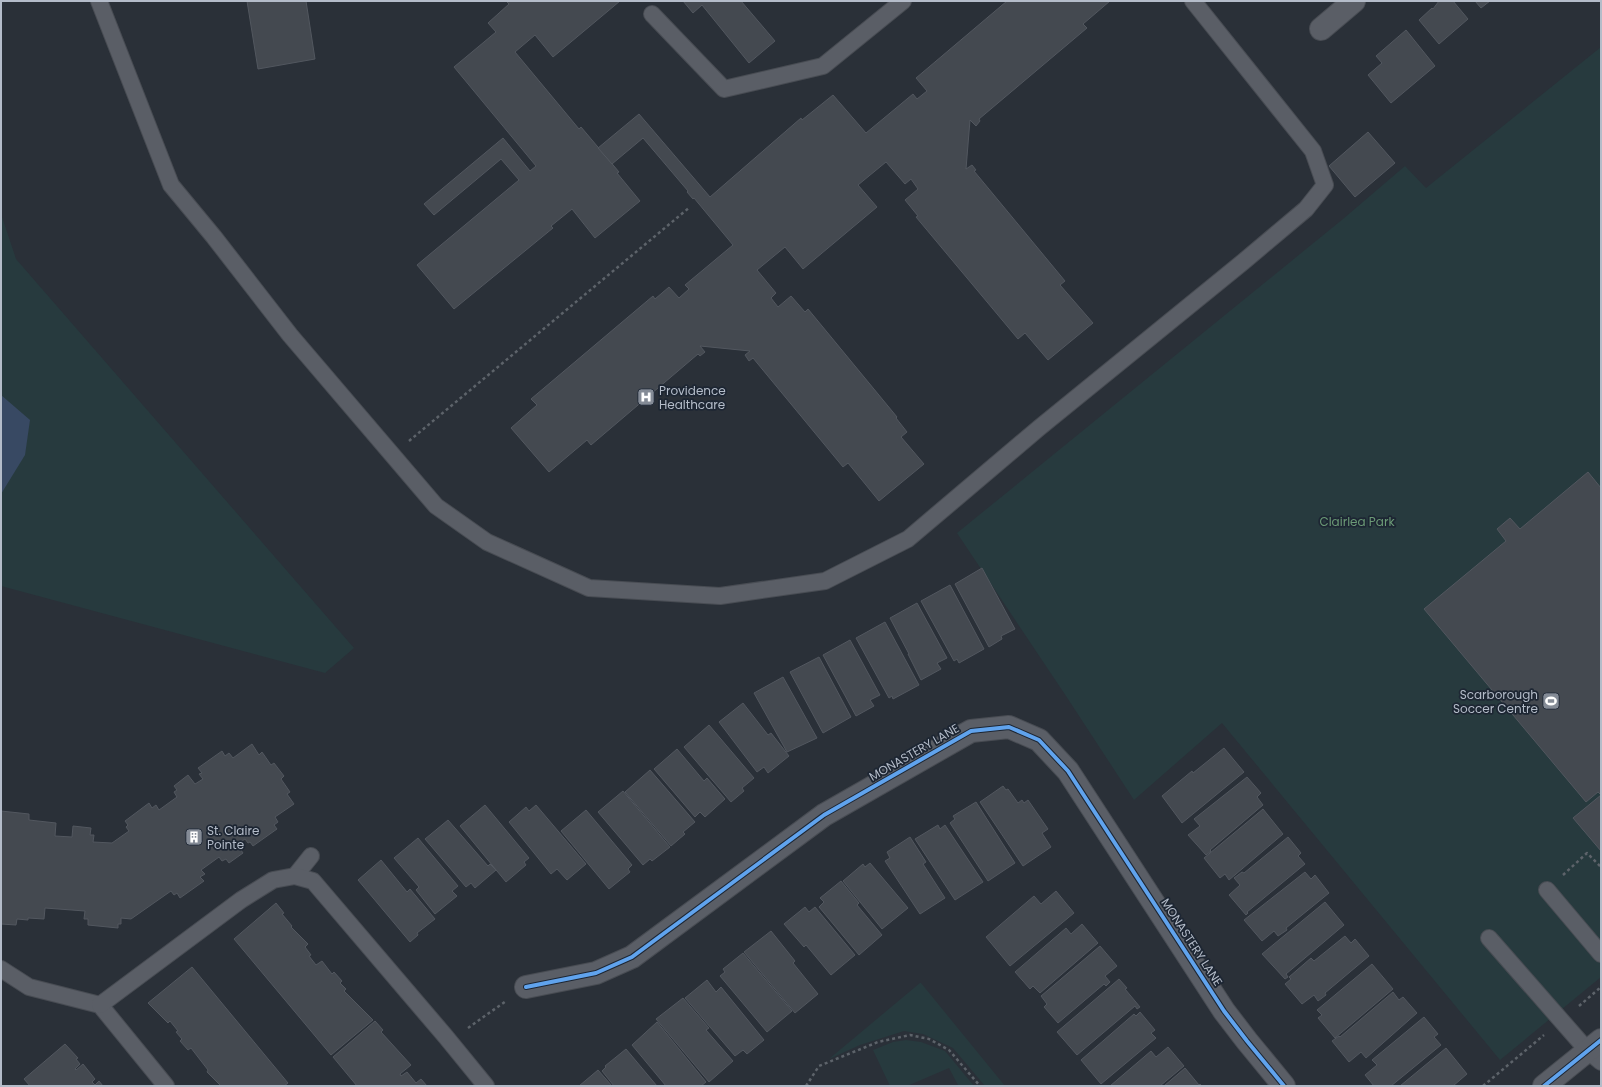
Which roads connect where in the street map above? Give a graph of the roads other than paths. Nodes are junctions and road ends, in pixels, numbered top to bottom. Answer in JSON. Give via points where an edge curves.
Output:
{"nodes":[{"id":1,"x":100,"y":1,"type":"edge"},
{"id":2,"x":903,"y":1,"type":"edge"},
{"id":3,"x":1193,"y":1,"type":"edge"},
{"id":4,"x":1354,"y":1,"type":"edge"},
{"id":5,"x":652,"y":14,"type":"dead end"},
{"id":6,"x":1321,"y":29,"type":"dead end"},
{"id":7,"x":311,"y":856,"type":"dead end"},
{"id":8,"x":295,"y":876,"type":"junction"},
{"id":9,"x":1547,"y":890,"type":"road end"},
{"id":10,"x":1489,"y":938,"type":"dead end"},
{"id":11,"x":1601,"y":954,"type":"edge"},
{"id":12,"x":1,"y":968,"type":"edge"},
{"id":13,"x":526,"y":987,"type":"road end"},
{"id":14,"x":100,"y":1004,"type":"junction"},
{"id":15,"x":1597,"y":1051,"type":"edge"},
{"id":16,"x":166,"y":1086,"type":"edge"},
{"id":17,"x":486,"y":1086,"type":"edge"},
{"id":18,"x":1284,"y":1086,"type":"edge"},
{"id":19,"x":1544,"y":1086,"type":"edge"}],
"edges":[{"from":1,"to":3,"type":"lane","via":[[171,185],[290,335],[436,506],[487,542],[589,588],[720,596],[825,581],[908,539],[1306,209],[1325,185],[1313,151]]},
{"from":2,"to":5,"type":"lane","via":[[823,66],[724,89]]},
{"from":4,"to":6,"type":"street"},
{"from":7,"to":8,"type":"lane"},
{"from":8,"to":14,"type":"lane","via":[[273,880],[241,900]]},
{"from":8,"to":17,"type":"lane","via":[[313,881]]},
{"from":9,"to":11,"type":"lane"},
{"from":10,"to":15,"type":"lane","via":[[1562,1020]]},
{"from":12,"to":14,"type":"lane","via":[[29,987]]},
{"from":13,"to":18,"type":"street","name":"MONASTERY LANE","via":[[596,973],[632,957],[824,815],[971,731],[1009,727],[1039,740],[1068,771],[1224,1011]]},
{"from":14,"to":16,"type":"lane"},
{"from":15,"to":19,"type":"street"}]}
